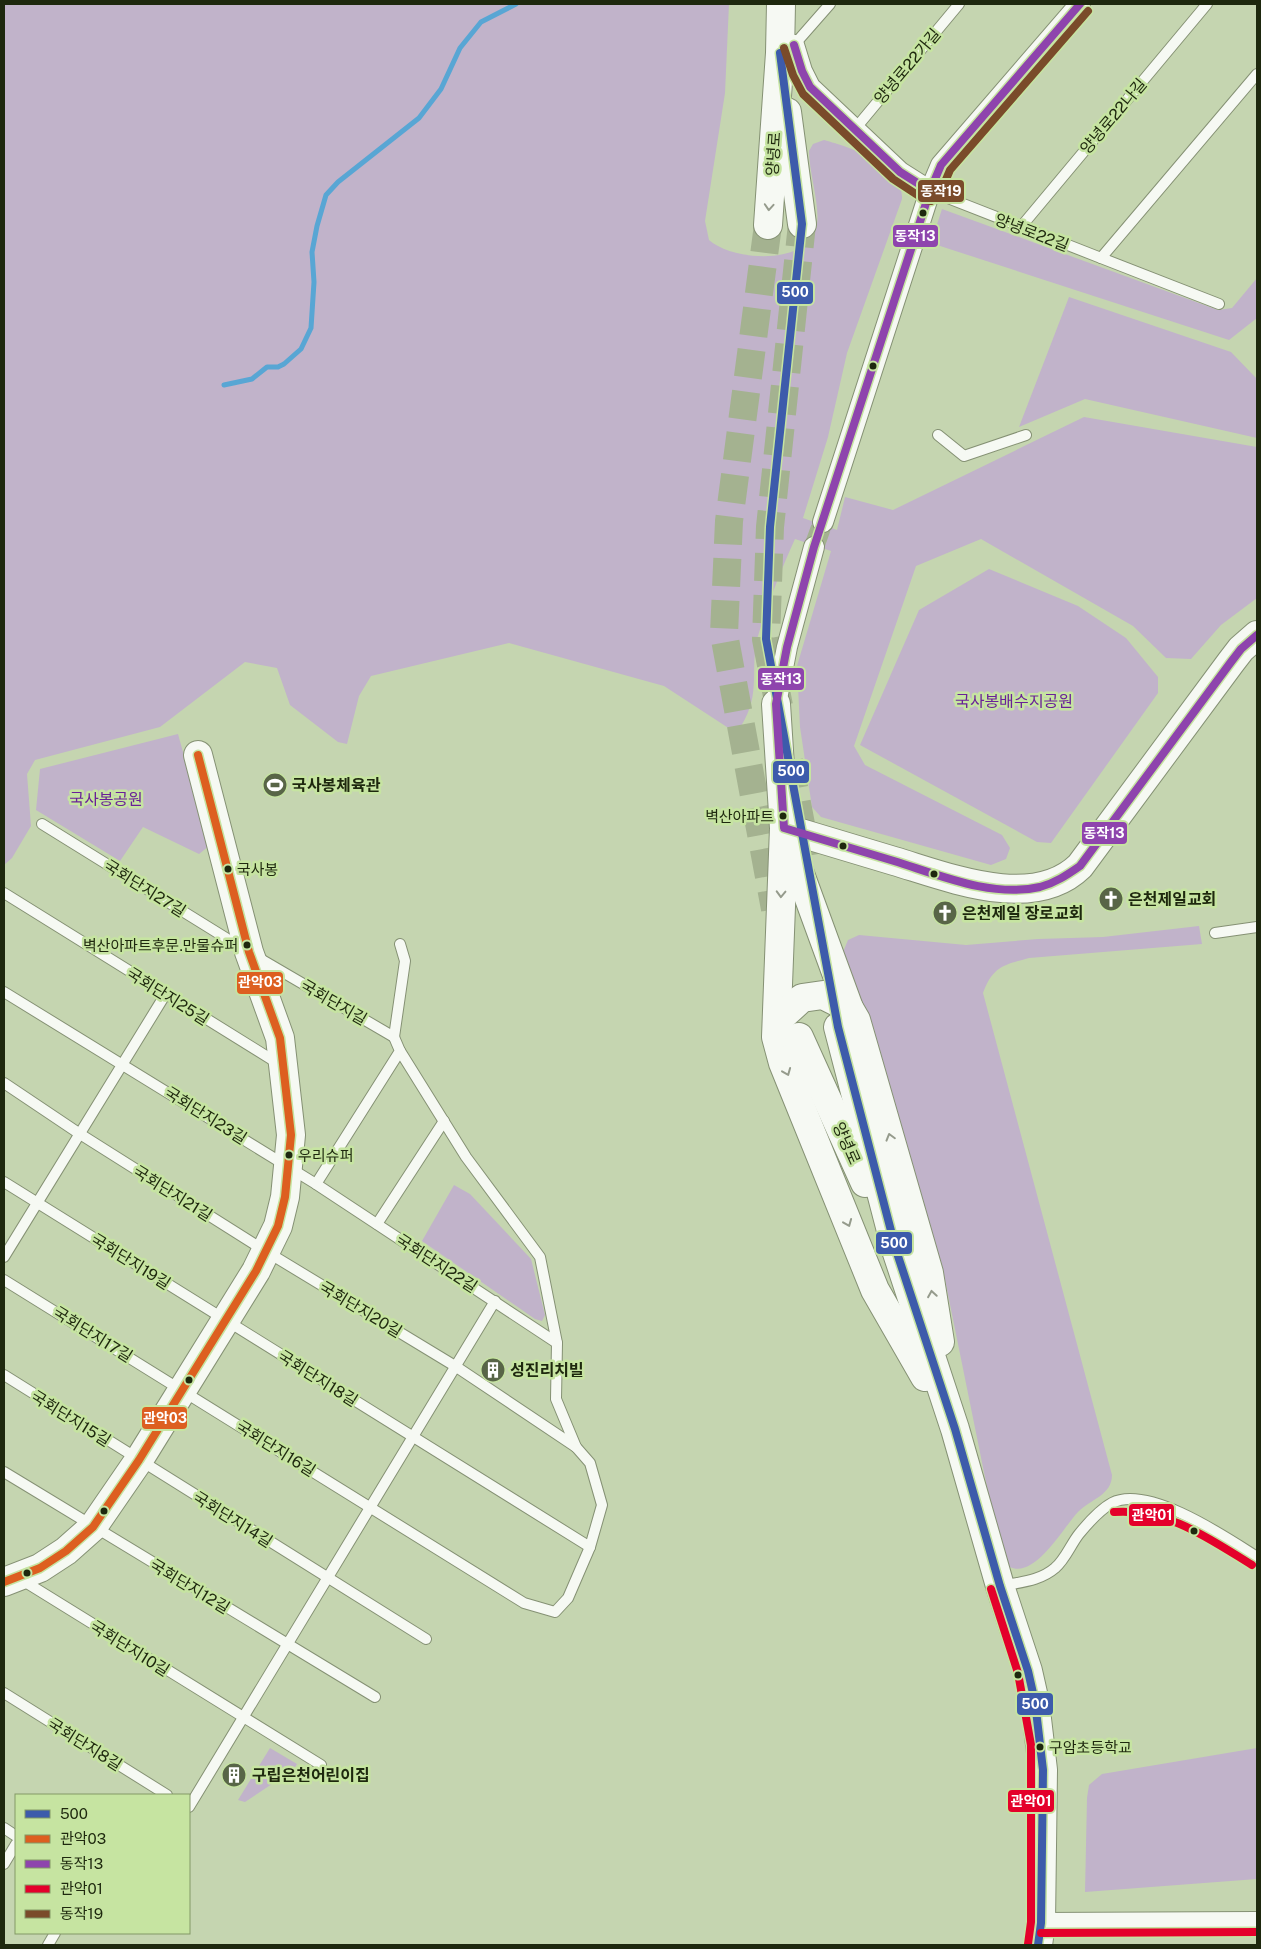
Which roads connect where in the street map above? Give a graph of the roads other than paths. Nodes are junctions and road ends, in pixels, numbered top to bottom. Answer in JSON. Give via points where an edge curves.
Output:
{"nodes":[{"id":1,"x":781,"y":4,"type":"edge"},
{"id":2,"x":830,"y":4,"type":"edge"},
{"id":3,"x":960,"y":4,"type":"edge"},
{"id":4,"x":1080,"y":4,"type":"edge"},
{"id":5,"x":1207,"y":4,"type":"edge"},
{"id":6,"x":784,"y":47,"type":"junction"},
{"id":7,"x":1257,"y":74,"type":"edge"},
{"id":8,"x":855,"y":129,"type":"junction"},
{"id":9,"x":930,"y":191,"type":"junction"},
{"id":10,"x":802,"y":224,"type":"tunnel mouth"},
{"id":11,"x":768,"y":226,"type":"tunnel mouth"},
{"id":12,"x":1020,"y":228,"type":"junction"},
{"id":13,"x":1101,"y":258,"type":"junction"},
{"id":14,"x":1219,"y":304,"type":"dead end"},
{"id":15,"x":938,"y":435,"type":"dead end"},
{"id":16,"x":1026,"y":435,"type":"dead end"},
{"id":17,"x":822,"y":522,"type":"tunnel mouth"},
{"id":18,"x":814,"y":547,"type":"tunnel mouth"},
{"id":19,"x":1257,"y":635,"type":"edge"},
{"id":20,"x":776,"y":704,"type":"joint"},
{"id":21,"x":198,"y":755,"type":"dead end"},
{"id":22,"x":42,"y":824,"type":"dead end"},
{"id":23,"x":784,"y":828,"type":"junction"},
{"id":24,"x":4,"y":894,"type":"edge"},
{"id":25,"x":1257,"y":927,"type":"edge"},
{"id":26,"x":1215,"y":933,"type":"dead end"},
{"id":27,"x":400,"y":944,"type":"dead end"},
{"id":28,"x":248,"y":952,"type":"junction"},
{"id":29,"x":4,"y":992,"type":"edge"},
{"id":30,"x":165,"y":995,"type":"junction"},
{"id":31,"x":844,"y":1018,"type":"junction"},
{"id":32,"x":394,"y":1037,"type":"junction"},
{"id":33,"x":788,"y":1037,"type":"junction"},
{"id":34,"x":400,"y":1051,"type":"junction"},
{"id":35,"x":123,"y":1064,"type":"junction"},
{"id":36,"x":282,"y":1065,"type":"junction"},
{"id":37,"x":4,"y":1083,"type":"edge"},
{"id":38,"x":444,"y":1121,"type":"junction"},
{"id":39,"x":80,"y":1134,"type":"junction"},
{"id":40,"x":288,"y":1166,"type":"junction"},
{"id":41,"x":4,"y":1182,"type":"edge"},
{"id":42,"x":316,"y":1184,"type":"junction"},
{"id":43,"x":37,"y":1203,"type":"junction"},
{"id":44,"x":377,"y":1224,"type":"junction"},
{"id":45,"x":896,"y":1250,"type":"junction"},
{"id":46,"x":267,"y":1252,"type":"junction"},
{"id":47,"x":4,"y":1257,"type":"edge"},
{"id":48,"x":4,"y":1280,"type":"edge"},
{"id":49,"x":495,"y":1301,"type":"junction"},
{"id":50,"x":224,"y":1319,"type":"junction"},
{"id":51,"x":556,"y":1343,"type":"junction"},
{"id":52,"x":455,"y":1366,"type":"junction"},
{"id":53,"x":4,"y":1375,"type":"edge"},
{"id":54,"x":182,"y":1389,"type":"junction"},
{"id":55,"x":955,"y":1429,"type":"junction"},
{"id":56,"x":413,"y":1436,"type":"junction"},
{"id":57,"x":576,"y":1447,"type":"junction"},
{"id":58,"x":139,"y":1460,"type":"junction"},
{"id":59,"x":4,"y":1472,"type":"edge"},
{"id":60,"x":370,"y":1507,"type":"junction"},
{"id":61,"x":93,"y":1527,"type":"junction"},
{"id":62,"x":590,"y":1547,"type":"junction"},
{"id":63,"x":1257,"y":1557,"type":"edge"},
{"id":64,"x":8,"y":1576,"type":"edge"},
{"id":65,"x":327,"y":1578,"type":"junction"},
{"id":66,"x":1000,"y":1586,"type":"junction"},
{"id":67,"x":426,"y":1639,"type":"dead end"},
{"id":68,"x":287,"y":1644,"type":"junction"},
{"id":69,"x":4,"y":1694,"type":"edge"},
{"id":70,"x":375,"y":1698,"type":"dead end"},
{"id":71,"x":243,"y":1718,"type":"junction"},
{"id":72,"x":321,"y":1765,"type":"dead end"},
{"id":73,"x":165,"y":1794,"type":"edge"},
{"id":74,"x":190,"y":1805,"type":"edge"},
{"id":75,"x":4,"y":1828,"type":"edge"},
{"id":76,"x":15,"y":1835,"type":"edge"},
{"id":77,"x":15,"y":1846,"type":"edge"},
{"id":78,"x":4,"y":1864,"type":"edge"},
{"id":79,"x":1257,"y":1922,"type":"edge"},
{"id":80,"x":55,"y":1934,"type":"edge"},
{"id":81,"x":1040,"y":1934,"type":"edge"},
{"id":82,"x":48,"y":1945,"type":"edge"}],
"edges":[{"from":1,"to":6,"type":"main road","name":"양녕로"},
{"from":2,"to":6,"type":"lane"},
{"from":3,"to":8,"type":"lane","name":"양녕로22가길"},
{"from":4,"to":9,"type":"street","via":[[941,165]]},
{"from":5,"to":12,"type":"lane","name":"양녕로22나길"},
{"from":6,"to":8,"type":"street","name":"양녕로22길","via":[[810,86]]},
{"from":6,"to":10,"type":"main road","name":"양녕로"},
{"from":6,"to":11,"type":"main road","name":"양녕로","one_way":true},
{"from":7,"to":13,"type":"lane"},
{"from":8,"to":9,"type":"street","name":"양녕로22길","via":[[900,172]]},
{"from":9,"to":12,"type":"lane","name":"양녕로22길"},
{"from":9,"to":17,"type":"street"},
{"from":12,"to":13,"type":"lane","name":"양녕로22길"},
{"from":13,"to":14,"type":"lane","name":"양녕로22길"},
{"from":15,"to":16,"type":"lane","via":[[964,456]]},
{"from":18,"to":20,"type":"street","via":[[787,647]]},
{"from":19,"to":23,"type":"main road","via":[[1231,662],[1080,866],[1056,883],[1030,887],[972,885]]},
{"from":20,"to":23,"type":"main road"},
{"from":21,"to":28,"type":"main road"},
{"from":22,"to":28,"type":"lane","name":"국회단지27길"},
{"from":23,"to":31,"type":"main road"},
{"from":23,"to":33,"type":"main road","one_way":true},
{"from":24,"to":30,"type":"lane","name":"국회단지25길"},
{"from":25,"to":26,"type":"lane"},
{"from":27,"to":32,"type":"lane","via":[[405,961]]},
{"from":28,"to":32,"type":"lane","name":"국회단지길"},
{"from":28,"to":36,"type":"main road","via":[[280,1038]]},
{"from":29,"to":35,"type":"lane","name":"국회단지23길"},
{"from":30,"to":35,"type":"lane"},
{"from":30,"to":36,"type":"lane","name":"국회단지25길"},
{"from":31,"to":33,"type":"main road","via":[[824,995],[802,998],[780,1018]]},
{"from":31,"to":45,"type":"main road","name":"양녕로"},
{"from":55,"to":31,"type":"main road","one_way":true,"via":[[929,1273],[856,1020]]},
{"from":32,"to":34,"type":"lane"},
{"from":33,"to":45,"type":"main road","name":"양녕로"},
{"from":33,"to":55,"type":"main road","one_way":true,"via":[[783,1063],[875,1290]]},
{"from":34,"to":38,"type":"lane"},
{"from":34,"to":42,"type":"lane"},
{"from":35,"to":39,"type":"lane"},
{"from":35,"to":40,"type":"lane","name":"국회단지23길"},
{"from":36,"to":40,"type":"main road","via":[[291,1135]]},
{"from":37,"to":39,"type":"lane","name":"국회단지21길"},
{"from":38,"to":44,"type":"lane"},
{"from":38,"to":51,"type":"lane","via":[[466,1157],[540,1257]]},
{"from":39,"to":43,"type":"lane"},
{"from":39,"to":46,"type":"lane","name":"국회단지21길"},
{"from":40,"to":42,"type":"lane","name":"국회단지22길"},
{"from":40,"to":46,"type":"main road","via":[[278,1226]]},
{"from":41,"to":43,"type":"lane","name":"국회단지19길"},
{"from":42,"to":44,"type":"lane","name":"국회단지22길"},
{"from":43,"to":47,"type":"lane"},
{"from":43,"to":50,"type":"lane","name":"국회단지19길"},
{"from":44,"to":49,"type":"lane","name":"국회단지22길"},
{"from":45,"to":55,"type":"main road","name":"양녕로"},
{"from":46,"to":50,"type":"main road"},
{"from":46,"to":52,"type":"lane","name":"국회단지20길"},
{"from":48,"to":54,"type":"lane","name":"국회단지17길"},
{"from":49,"to":51,"type":"lane","name":"국회단지22길"},
{"from":49,"to":52,"type":"lane"},
{"from":50,"to":54,"type":"main road"},
{"from":50,"to":56,"type":"lane","name":"국회단지18길"},
{"from":51,"to":57,"type":"lane","via":[[556,1399]]},
{"from":52,"to":56,"type":"lane"},
{"from":52,"to":57,"type":"lane","name":"국회단지20길"},
{"from":53,"to":58,"type":"lane","name":"국회단지15길"},
{"from":54,"to":58,"type":"main road"},
{"from":54,"to":60,"type":"lane","name":"국회단지16길"},
{"from":55,"to":66,"type":"main road","name":"양녕로"},
{"from":56,"to":60,"type":"lane"},
{"from":56,"to":62,"type":"lane","name":"국회단지18길"},
{"from":57,"to":62,"type":"lane","via":[[590,1463],[602,1505]]},
{"from":58,"to":61,"type":"main road"},
{"from":58,"to":65,"type":"lane","name":"국회단지14길"},
{"from":59,"to":61,"type":"lane","name":"국회단지12길"},
{"from":60,"to":62,"type":"lane","name":"국회단지16길","via":[[524,1603],[555,1612],[568,1598]]},
{"from":60,"to":65,"type":"lane"},
{"from":61,"to":64,"type":"main road","via":[[40,1568]]},
{"from":61,"to":68,"type":"lane","name":"국회단지12길"},
{"from":63,"to":66,"type":"lane","via":[[1194,1519],[1148,1501],[1127,1500],[1112,1502],[1092,1519],[1056,1567],[1038,1578]]},
{"from":64,"to":71,"type":"lane","name":"국회단지10길"},
{"from":65,"to":67,"type":"lane","name":"국회단지14길"},
{"from":65,"to":68,"type":"lane"},
{"from":66,"to":81,"type":"main road","name":"양녕로","via":[[1028,1671],[1041,1744]]},
{"from":68,"to":70,"type":"lane","name":"국회단지12길"},
{"from":68,"to":71,"type":"lane"},
{"from":69,"to":73,"type":"lane","name":"국회단지8길"},
{"from":71,"to":72,"type":"lane","name":"국회단지10길"},
{"from":71,"to":74,"type":"lane"},
{"from":75,"to":76,"type":"lane"},
{"from":77,"to":78,"type":"lane"},
{"from":79,"to":81,"type":"street"},
{"from":80,"to":82,"type":"lane"}]}
